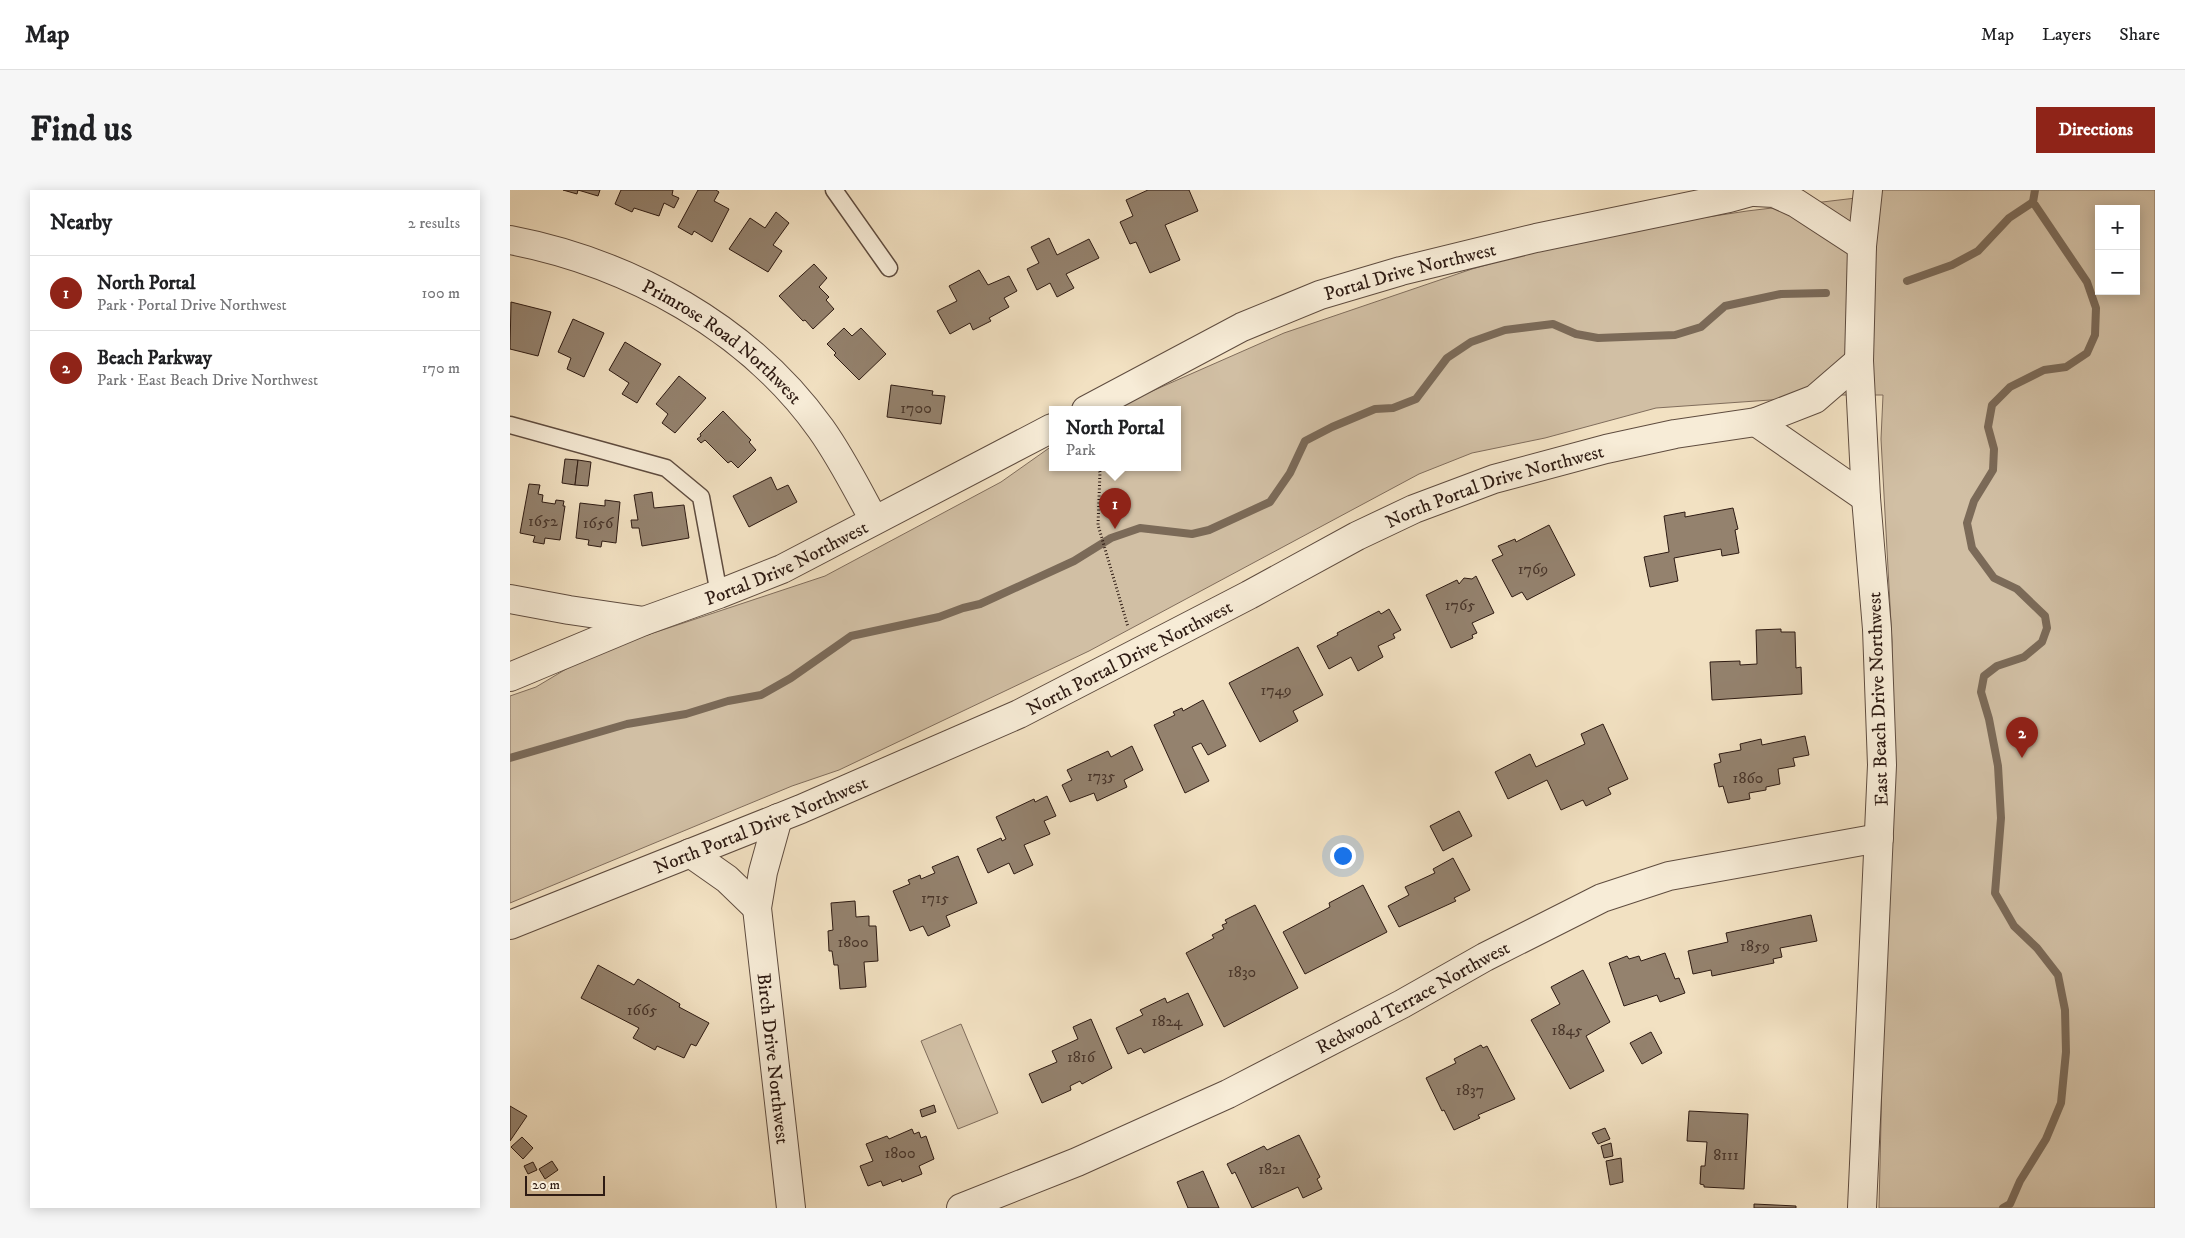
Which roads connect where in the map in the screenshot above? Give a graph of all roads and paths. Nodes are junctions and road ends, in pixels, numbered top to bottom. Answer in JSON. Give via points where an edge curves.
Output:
{"nodes":[{"id":1,"x":834,"y":190,"type":"edge"},
{"id":2,"x":1868,"y":190,"type":"edge"},
{"id":3,"x":1755,"y":191,"type":"edge"},
{"id":4,"x":510,"y":240,"type":"edge"},
{"id":5,"x":1862,"y":246,"type":"junction"},
{"id":6,"x":888,"y":268,"type":"dead end"},
{"id":7,"x":1859,"y":361,"type":"junction"},
{"id":8,"x":1094,"y":406,"type":"edge"},
{"id":9,"x":1756,"y":422,"type":"junction"},
{"id":10,"x":510,"y":425,"type":"edge"},
{"id":11,"x":1049,"y":430,"type":"edge"},
{"id":12,"x":1100,"y":471,"type":"edge"},
{"id":13,"x":1866,"y":498,"type":"junction"},
{"id":14,"x":874,"y":520,"type":"junction"},
{"id":15,"x":719,"y":594,"type":"junction"},
{"id":16,"x":510,"y":599,"type":"edge"},
{"id":17,"x":644,"y":621,"type":"junction"},
{"id":18,"x":1129,"y":629,"type":"dead end"},
{"id":19,"x":510,"y":676,"type":"edge"},
{"id":20,"x":778,"y":818,"type":"junction"},
{"id":21,"x":1879,"y":838,"type":"junction"},
{"id":22,"x":690,"y":853,"type":"junction"},
{"id":23,"x":757,"y":908,"type":"junction"},
{"id":24,"x":510,"y":925,"type":"edge"},
{"id":25,"x":791,"y":1208,"type":"edge"},
{"id":26,"x":961,"y":1208,"type":"edge"},
{"id":27,"x":1862,"y":1208,"type":"edge"}],
"edges":[{"from":1,"to":6,"type":"lane"},
{"from":2,"to":5,"type":"street","name":"East Beach Drive Northwest"},
{"from":3,"to":5,"type":"street","name":"Portal Drive Northwest","via":[[1796,203]]},
{"from":3,"to":8,"type":"street","name":"Portal Drive Northwest","via":[[1536,238],[1360,282],[1242,327]]},
{"from":4,"to":14,"type":"street","name":"Primrose Road Northwest","via":[[574,256],[613,270],[661,292],[718,328],[772,373],[811,416],[836,452]]},
{"from":5,"to":7,"type":"street","name":"East Beach Drive Northwest"},
{"from":7,"to":9,"type":"street","name":"North Portal Drive Northwest","via":[[1815,399]]},
{"from":7,"to":13,"type":"street","name":"East Beach Drive Northwest"},
{"from":9,"to":13,"type":"street"},
{"from":9,"to":20,"type":"street","name":"North Portal Drive Northwest","via":[[1675,434],[1606,449],[1494,479],[1434,501],[1357,536],[1019,714]]},
{"from":10,"to":15,"type":"lane","via":[[666,468],[701,497]]},
{"from":11,"to":14,"type":"street","name":"Portal Drive Northwest"},
{"from":12,"to":18,"type":"path","via":[[1098,525]]},
{"from":13,"to":21,"type":"street","name":"East Beach Drive Northwest","via":[[1880,675],[1882,773]]},
{"from":14,"to":15,"type":"street","name":"Portal Drive Northwest","via":[[782,569]]},
{"from":15,"to":17,"type":"street","name":"Portal Drive Northwest"},
{"from":16,"to":17,"type":"street"},
{"from":17,"to":19,"type":"street","name":"Portal Drive Northwest"},
{"from":20,"to":22,"type":"street","name":"North Portal Drive Northwest"},
{"from":20,"to":23,"type":"street","name":"Birch Drive Northwest"},
{"from":21,"to":26,"type":"street","name":"Redwood Terrace Northwest","via":[[1669,876],[1602,898],[1228,1094],[1077,1162]]},
{"from":21,"to":27,"type":"street","name":"East Beach Drive Northwest"},
{"from":22,"to":23,"type":"street","via":[[727,879]]},
{"from":22,"to":24,"type":"street","name":"North Portal Drive Northwest"},
{"from":23,"to":25,"type":"street","name":"Birch Drive Northwest"}]}
